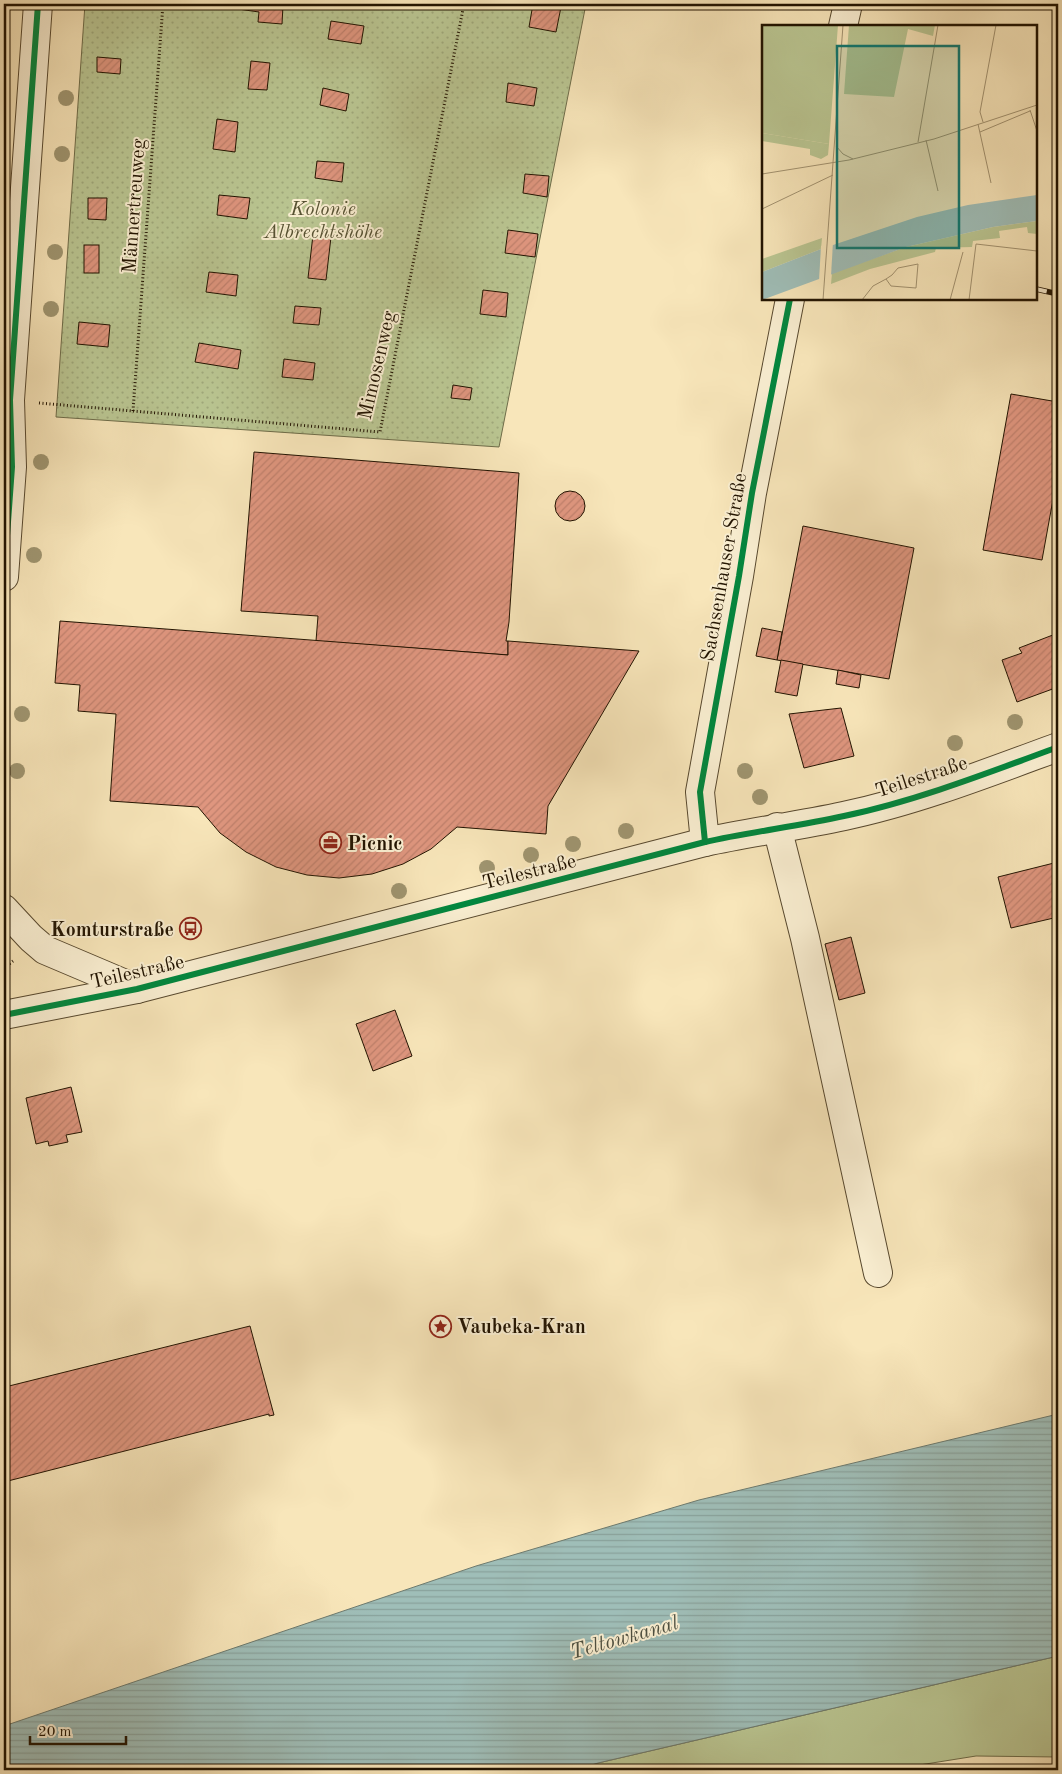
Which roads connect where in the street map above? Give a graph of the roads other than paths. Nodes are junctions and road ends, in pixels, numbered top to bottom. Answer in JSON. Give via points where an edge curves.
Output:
{"nodes":[{"id":1,"x":38,"y":4,"type":"edge"},
{"id":2,"x":848,"y":4,"type":"edge"},
{"id":3,"x":844,"y":25,"type":"edge"},
{"id":4,"x":790,"y":300,"type":"edge"},
{"id":5,"x":4,"y":577,"type":"edge"},
{"id":6,"x":1058,"y":747,"type":"edge"},
{"id":7,"x":777,"y":827,"type":"junction"},
{"id":8,"x":705,"y":842,"type":"junction"},
{"id":9,"x":4,"y":909,"type":"edge"},
{"id":10,"x":137,"y":989,"type":"junction"},
{"id":11,"x":4,"y":1015,"type":"edge"},
{"id":12,"x":878,"y":1273,"type":"dead end"}],
"edges":[{"from":1,"to":5,"type":"street","via":[[10,400],[12,467]]},
{"from":2,"to":3,"type":"street"},
{"from":4,"to":8,"type":"street","name":"Sachsenhauser Straße","via":[[752,493],[700,792]]},
{"from":6,"to":7,"type":"street","name":"Teilestraße","via":[[875,808]]},
{"from":7,"to":8,"type":"street","name":"Teilestraße"},
{"from":7,"to":12,"type":"street","via":[[805,938]]},
{"from":8,"to":10,"type":"street","name":"Teilestraße"},
{"from":9,"to":10,"type":"street","via":[[45,950]]},
{"from":10,"to":11,"type":"street","name":"Teilestraße"}]}
